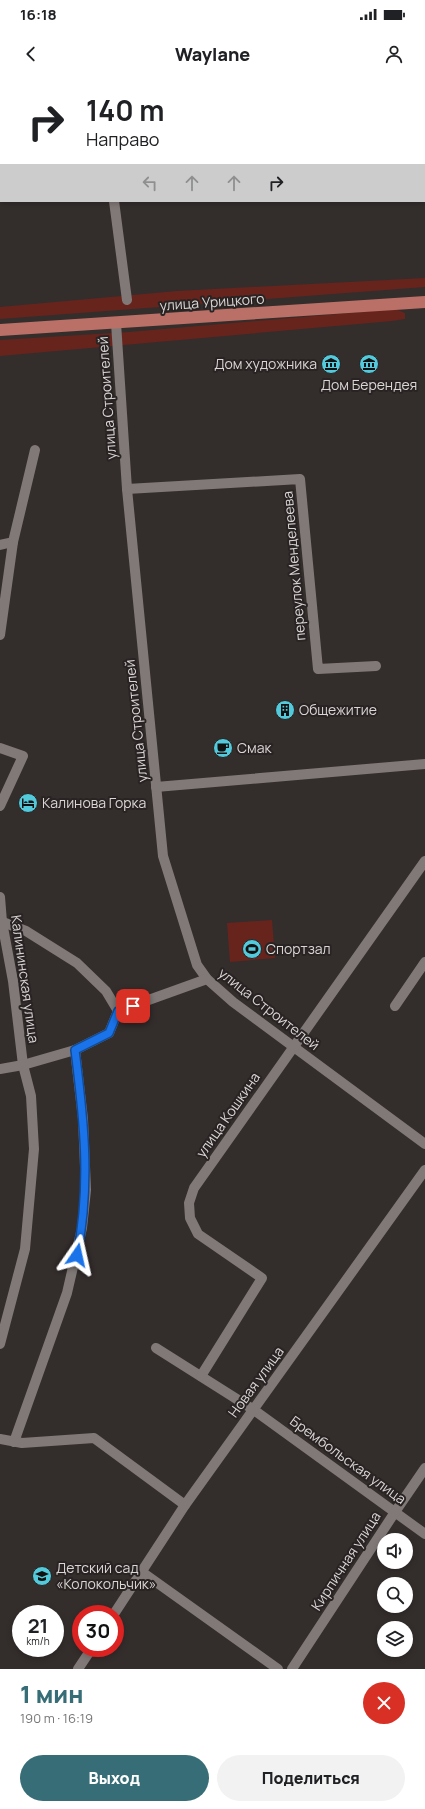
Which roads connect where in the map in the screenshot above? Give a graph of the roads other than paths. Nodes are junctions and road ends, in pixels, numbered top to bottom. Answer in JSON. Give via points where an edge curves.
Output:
{"nodes":[{"id":1,"x":114,"y":202,"type":"edge"},
{"id":2,"x":127,"y":300,"type":"dead end"},
{"id":3,"x":425,"y":302,"type":"edge"},
{"id":4,"x":116,"y":323,"type":"junction"},
{"id":5,"x":0,"y":330,"type":"edge"},
{"id":6,"x":36,"y":450,"type":"dead end"},
{"id":7,"x":128,"y":489,"type":"junction"},
{"id":8,"x":14,"y":542,"type":"junction"},
{"id":9,"x":0,"y":545,"type":"edge"},
{"id":10,"x":0,"y":635,"type":"edge"},
{"id":11,"x":376,"y":666,"type":"dead end"},
{"id":12,"x":0,"y":748,"type":"edge"},
{"id":13,"x":425,"y":764,"type":"edge"},
{"id":14,"x":156,"y":787,"type":"junction"},
{"id":15,"x":0,"y":806,"type":"edge"},
{"id":16,"x":425,"y":861,"type":"edge"},
{"id":17,"x":0,"y":897,"type":"edge"},
{"id":18,"x":1,"y":921,"type":"edge"},
{"id":19,"x":425,"y":962,"type":"edge"},
{"id":20,"x":207,"y":979,"type":"junction"},
{"id":21,"x":395,"y":1006,"type":"dead end"},
{"id":22,"x":118,"y":1011,"type":"junction"},
{"id":23,"x":293,"y":1047,"type":"junction"},
{"id":24,"x":75,"y":1050,"type":"junction"},
{"id":25,"x":23,"y":1065,"type":"junction"},
{"id":26,"x":0,"y":1069,"type":"edge"},
{"id":27,"x":425,"y":1144,"type":"edge"},
{"id":28,"x":425,"y":1170,"type":"edge"},
{"id":29,"x":0,"y":1344,"type":"edge"},
{"id":30,"x":156,"y":1348,"type":"dead end"},
{"id":31,"x":202,"y":1376,"type":"junction"},
{"id":32,"x":254,"y":1410,"type":"junction"},
{"id":33,"x":0,"y":1439,"type":"edge"},
{"id":34,"x":14,"y":1442,"type":"junction"},
{"id":35,"x":425,"y":1468,"type":"edge"},
{"id":36,"x":185,"y":1505,"type":"junction"},
{"id":37,"x":395,"y":1512,"type":"junction"},
{"id":38,"x":425,"y":1534,"type":"edge"},
{"id":39,"x":142,"y":1572,"type":"junction"},
{"id":40,"x":120,"y":1605,"type":"edge"},
{"id":41,"x":86,"y":1657,"type":"edge"},
{"id":42,"x":78,"y":1669,"type":"edge"},
{"id":43,"x":278,"y":1669,"type":"edge"},
{"id":44,"x":292,"y":1669,"type":"edge"}],
"edges":[{"from":1,"to":2,"type":"street"},
{"from":3,"to":4,"type":"main road","name":"улица Урицкого"},
{"from":4,"to":5,"type":"main road","name":"улица Урицкого"},
{"from":4,"to":7,"type":"street","name":"улица Строителей"},
{"from":6,"to":8,"type":"street"},
{"from":7,"to":11,"type":"street","name":"переулок Менделеева","via":[[300,479],[318,669]]},
{"from":7,"to":14,"type":"street","name":"улица Строителей"},
{"from":8,"to":9,"type":"street"},
{"from":8,"to":10,"type":"street"},
{"from":12,"to":15,"type":"street","via":[[23,756]]},
{"from":13,"to":14,"type":"street"},
{"from":14,"to":20,"type":"street","name":"улица Строителей","via":[[163,856],[197,965]]},
{"from":16,"to":23,"type":"street","name":"улица Кошкина"},
{"from":17,"to":18,"type":"street","name":"Калининская улица"},
{"from":18,"to":22,"type":"street","via":[[26,931],[77,963],[106,991]]},
{"from":18,"to":25,"type":"street","name":"Калининская улица","via":[[13,980]]},
{"from":19,"to":21,"type":"street"},
{"from":20,"to":22,"type":"street"},
{"from":20,"to":23,"type":"street","name":"улица Строителей"},
{"from":22,"to":24,"type":"street","via":[[109,1033]]},
{"from":23,"to":27,"type":"street","name":"улица Строителей"},
{"from":23,"to":31,"type":"street","name":"улица Кошкина","via":[[194,1188],[189,1202],[190,1218],[198,1234],[262,1278]]},
{"from":24,"to":25,"type":"street"},
{"from":24,"to":34,"type":"street","via":[[83,1119],[86,1190],[82,1228],[67,1293]]},
{"from":25,"to":26,"type":"street"},
{"from":25,"to":29,"type":"street","name":"Калининская улица","via":[[31,1096],[34,1149],[25,1249]]},
{"from":28,"to":32,"type":"street","name":"Новая улица"},
{"from":30,"to":31,"type":"street","name":"Брембольская улица"},
{"from":31,"to":32,"type":"street","name":"Брембольская улица"},
{"from":32,"to":36,"type":"street","name":"Новая улица"},
{"from":32,"to":37,"type":"street","name":"Брембольская улица"},
{"from":33,"to":34,"type":"street"},
{"from":34,"to":36,"type":"street","via":[[94,1438]]},
{"from":35,"to":37,"type":"street","name":"Кирпичная улица"},
{"from":36,"to":39,"type":"street","name":"Новая улица"},
{"from":37,"to":38,"type":"street","name":"Брембольская улица"},
{"from":37,"to":44,"type":"street","name":"Кирпичная улица"},
{"from":39,"to":40,"type":"street","name":"Новая улица"},
{"from":39,"to":43,"type":"street"},
{"from":41,"to":42,"type":"street"}]}
